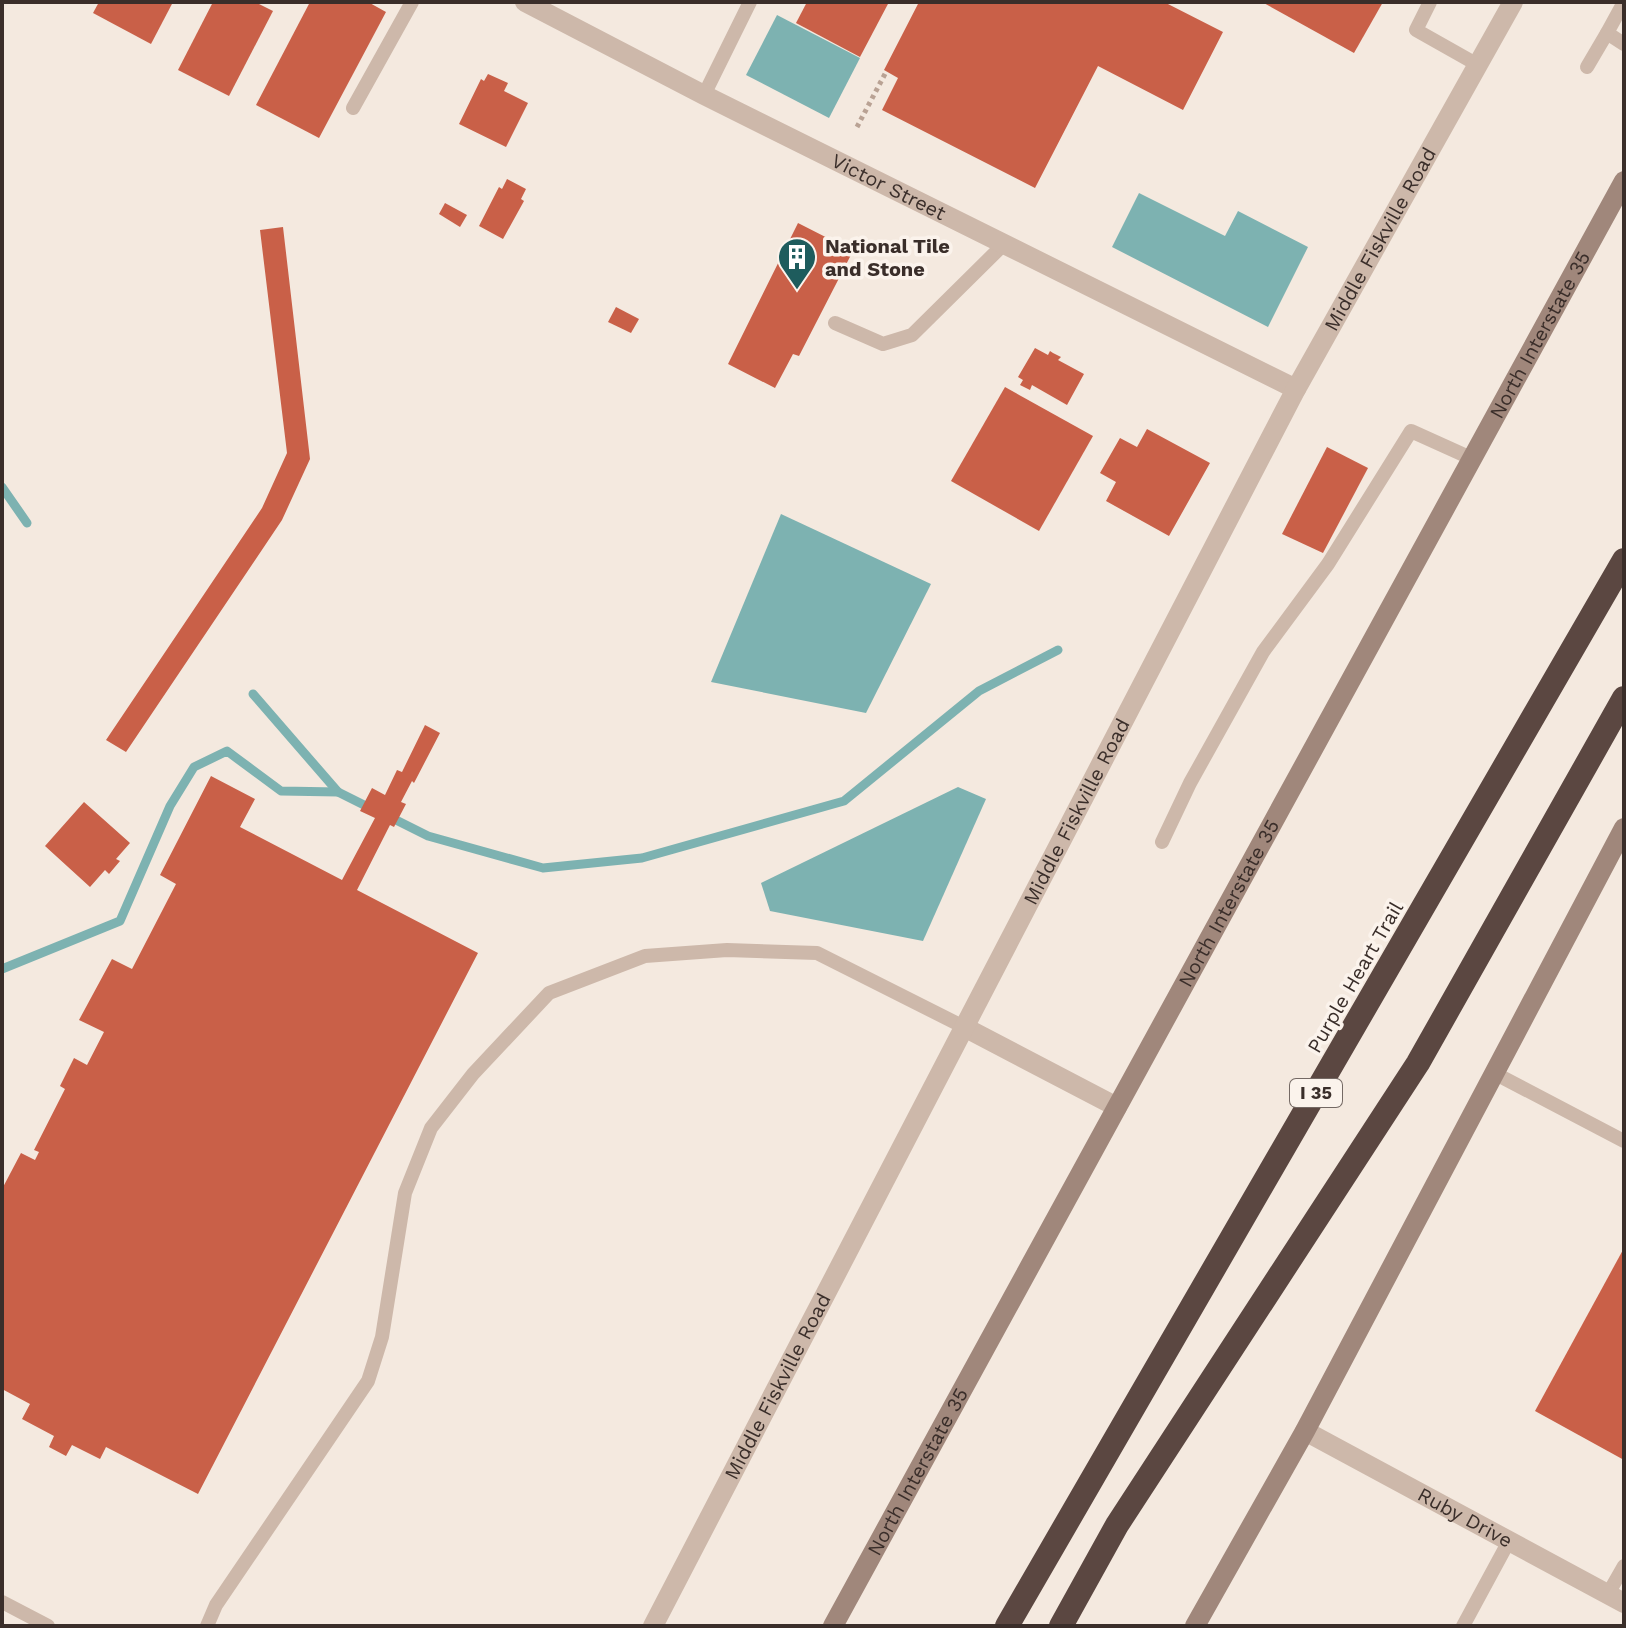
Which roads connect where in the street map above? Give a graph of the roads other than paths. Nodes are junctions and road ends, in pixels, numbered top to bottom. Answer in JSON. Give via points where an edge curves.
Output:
{"nodes":[{"id":1,"x":412,"y":2,"type":"edge"},
{"id":2,"x":525,"y":2,"type":"edge"},
{"id":3,"x":750,"y":2,"type":"edge"},
{"id":4,"x":1430,"y":2,"type":"edge"},
{"id":5,"x":1513,"y":2,"type":"edge"},
{"id":6,"x":1624,"y":2,"type":"edge"},
{"id":7,"x":1607,"y":33,"type":"junction"},
{"id":8,"x":1624,"y":44,"type":"edge"},
{"id":9,"x":1478,"y":65,"type":"junction"},
{"id":10,"x":1587,"y":67,"type":"dead end"},
{"id":11,"x":704,"y":95,"type":"junction"},
{"id":12,"x":353,"y":108,"type":"dead end"},
{"id":13,"x":1624,"y":181,"type":"edge"},
{"id":14,"x":1004,"y":244,"type":"junction"},
{"id":15,"x":835,"y":323,"type":"dead end"},
{"id":16,"x":1296,"y":389,"type":"junction"},
{"id":17,"x":1473,"y":459,"type":"junction"},
{"id":18,"x":1624,"y":560,"type":"edge"},
{"id":19,"x":1624,"y":698,"type":"edge"},
{"id":20,"x":1624,"y":828,"type":"edge"},
{"id":21,"x":1162,"y":842,"type":"dead end"},
{"id":22,"x":964,"y":1027,"type":"junction"},
{"id":23,"x":1494,"y":1073,"type":"junction"},
{"id":24,"x":1117,"y":1107,"type":"junction"},
{"id":25,"x":1624,"y":1141,"type":"edge"},
{"id":26,"x":1305,"y":1431,"type":"junction"},
{"id":27,"x":1117,"y":1525,"type":"junction"},
{"id":28,"x":1509,"y":1541,"type":"junction"},
{"id":29,"x":1624,"y":1566,"type":"edge"},
{"id":30,"x":1616,"y":1598,"type":"edge"},
{"id":31,"x":2,"y":1602,"type":"edge"},
{"id":32,"x":48,"y":1626,"type":"edge"},
{"id":33,"x":207,"y":1626,"type":"edge"},
{"id":34,"x":653,"y":1626,"type":"edge"},
{"id":35,"x":833,"y":1626,"type":"edge"},
{"id":36,"x":1007,"y":1626,"type":"edge"},
{"id":37,"x":1061,"y":1626,"type":"edge"},
{"id":38,"x":1077,"y":1626,"type":"edge"},
{"id":39,"x":1195,"y":1626,"type":"edge"},
{"id":40,"x":1463,"y":1626,"type":"edge"}],
"edges":[{"from":1,"to":12,"type":"lane"},
{"from":2,"to":11,"type":"street","name":"Victor Street"},
{"from":3,"to":11,"type":"lane"},
{"from":4,"to":9,"type":"lane","via":[[1416,30]]},
{"from":5,"to":9,"type":"street","name":"Middle Fiskville Road"},
{"from":6,"to":7,"type":"lane"},
{"from":7,"to":8,"type":"lane"},
{"from":7,"to":10,"type":"lane"},
{"from":9,"to":16,"type":"street","name":"Middle Fiskville Road"},
{"from":11,"to":14,"type":"street","name":"Victor Street"},
{"from":13,"to":17,"type":"main road","name":"North Interstate 35"},
{"from":14,"to":15,"type":"lane","via":[[912,335],[883,344]]},
{"from":14,"to":16,"type":"street","name":"Victor Street"},
{"from":16,"to":22,"type":"street","name":"Middle Fiskville Road"},
{"from":17,"to":21,"type":"lane","via":[[1411,431],[1328,564],[1263,652]]},
{"from":17,"to":24,"type":"main road","name":"North Interstate 35"},
{"from":18,"to":36,"type":"highway","name":"Purple Heart Trail","number":"I 35"},
{"from":19,"to":27,"type":"highway","via":[[1418,1063]]},
{"from":20,"to":23,"type":"main road"},
{"from":22,"to":24,"type":"street"},
{"from":22,"to":33,"type":"lane","via":[[817,953],[727,950],[645,956],[549,993],[431,1128],[405,1193],[382,1337],[368,1381],[216,1605]]},
{"from":22,"to":34,"type":"street","name":"Middle Fiskville Road"},
{"from":23,"to":25,"type":"lane"},
{"from":23,"to":26,"type":"main road"},
{"from":24,"to":35,"type":"main road","name":"North Interstate 35"},
{"from":26,"to":28,"type":"street","name":"Ruby Drive"},
{"from":26,"to":39,"type":"main road"},
{"from":27,"to":37,"type":"highway"},
{"from":27,"to":38,"type":"highway"},
{"from":28,"to":30,"type":"street","name":"Ruby Drive"},
{"from":28,"to":40,"type":"lane"},
{"from":29,"to":30,"type":"lane"},
{"from":31,"to":32,"type":"lane"}]}
